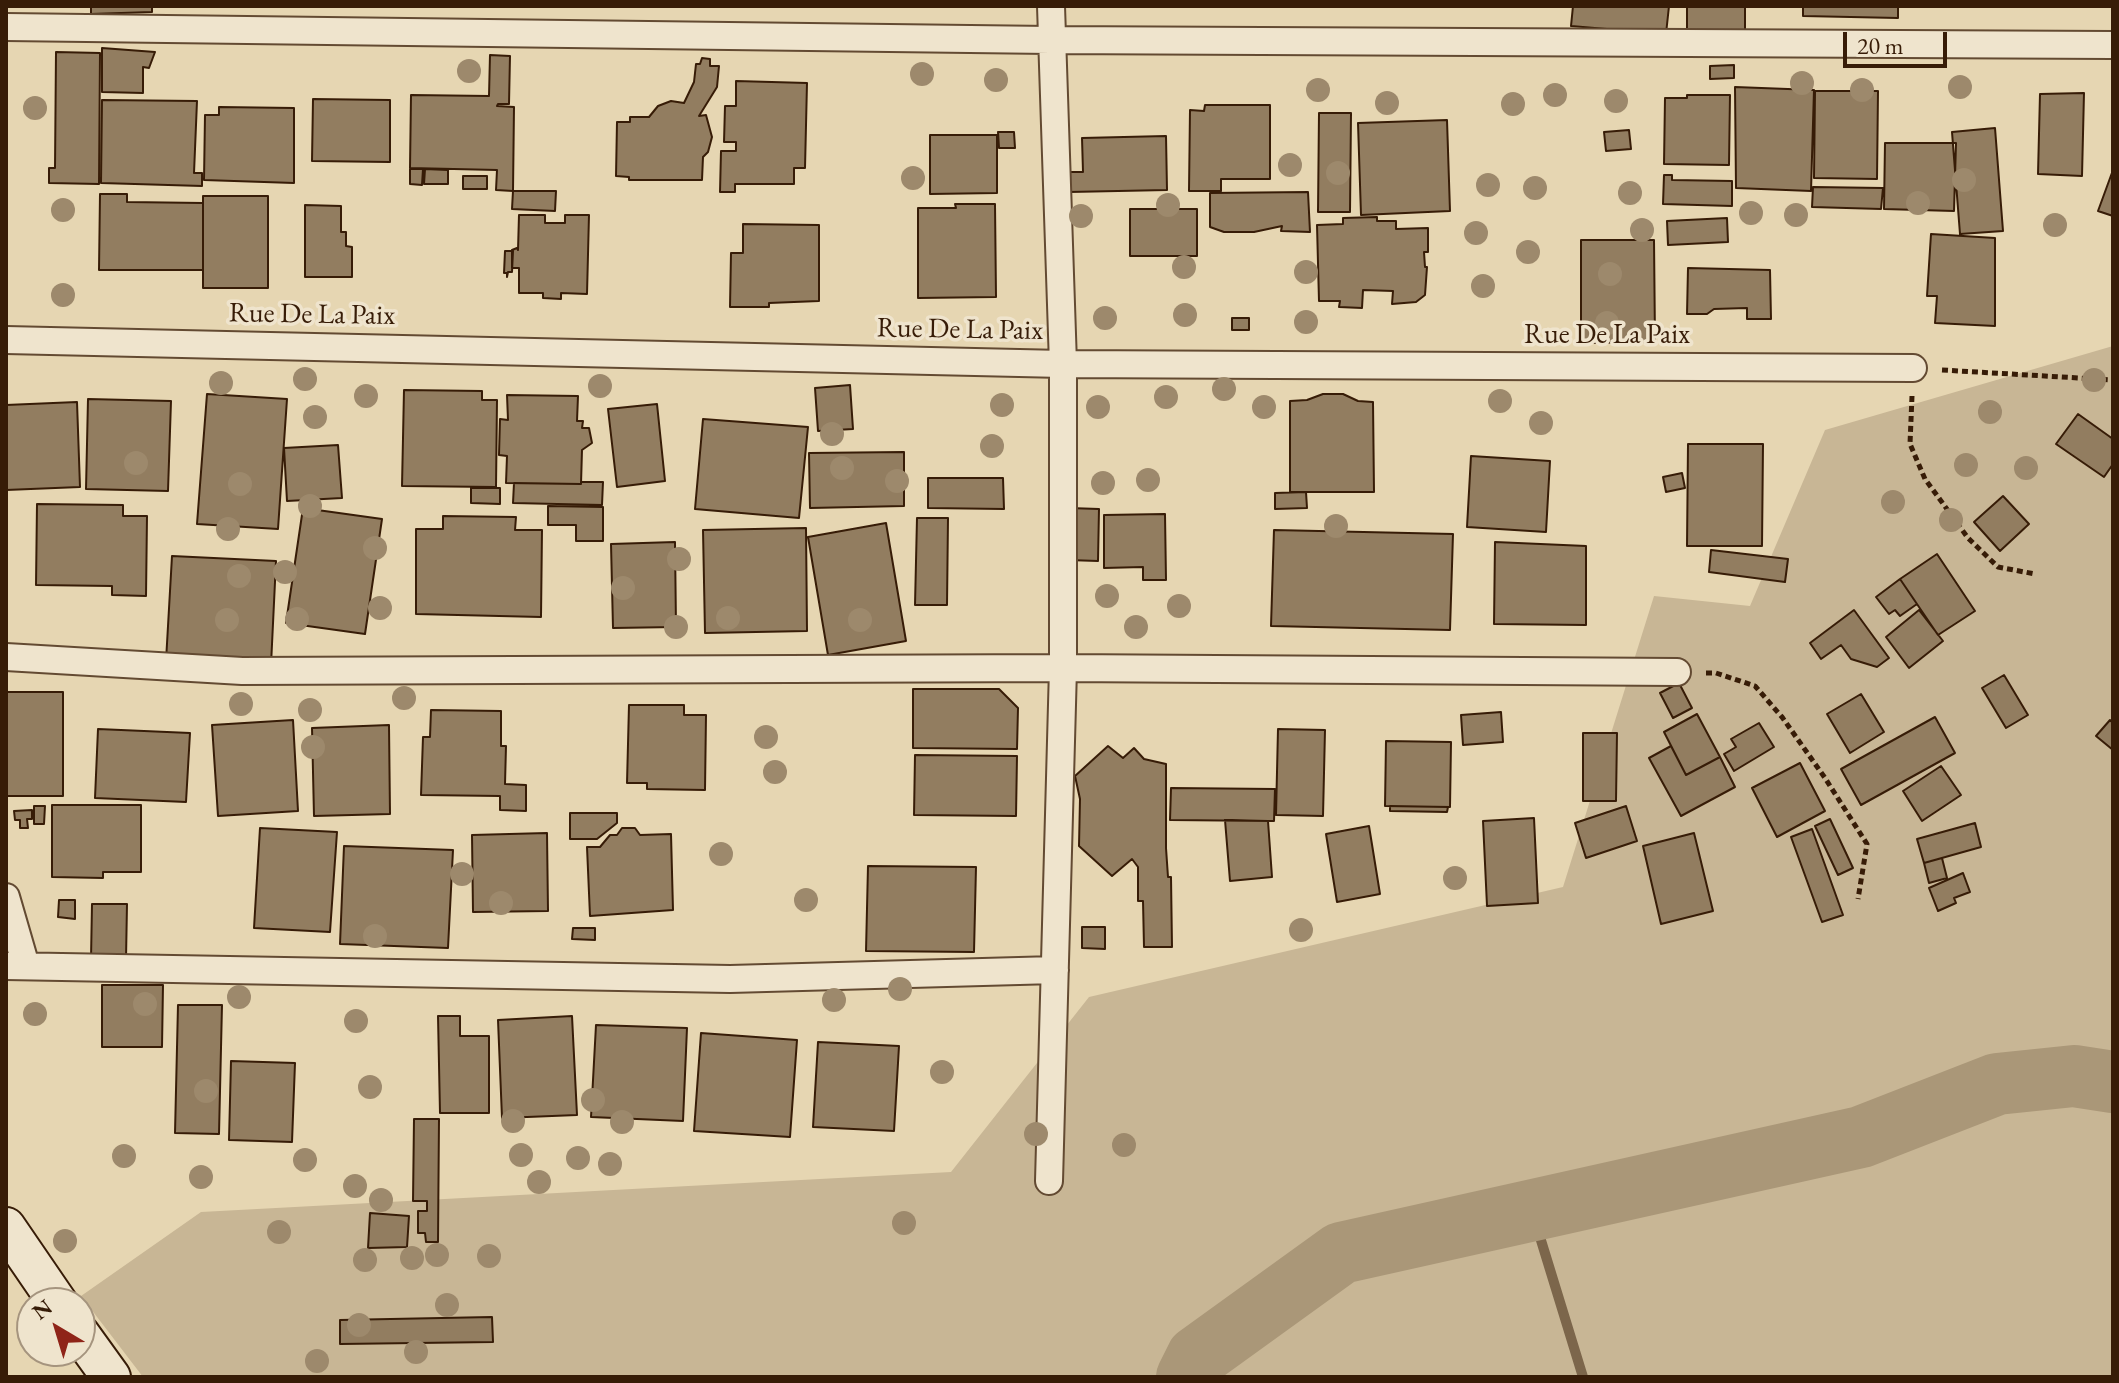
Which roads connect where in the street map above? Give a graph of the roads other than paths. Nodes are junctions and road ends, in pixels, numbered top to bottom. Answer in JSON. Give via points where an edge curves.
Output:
{"nodes":[{"id":1,"x":1051,"y":6,"type":"edge"},
{"id":2,"x":6,"y":27,"type":"edge"},
{"id":3,"x":1050,"y":40,"type":"junction"},
{"id":4,"x":2113,"y":45,"type":"edge"},
{"id":5,"x":6,"y":340,"type":"edge"},
{"id":6,"x":1063,"y":364,"type":"junction"},
{"id":7,"x":1913,"y":368,"type":"road end"},
{"id":8,"x":6,"y":657,"type":"edge"},
{"id":9,"x":1063,"y":668,"type":"junction"},
{"id":10,"x":1677,"y":672,"type":"road end"},
{"id":11,"x":6,"y":897,"type":"edge"},
{"id":12,"x":16,"y":966,"type":"edge"},
{"id":13,"x":1055,"y":970,"type":"junction"},
{"id":14,"x":1049,"y":1181,"type":"dead end"},
{"id":15,"x":11,"y":1246,"type":"edge"},
{"id":16,"x":45,"y":1287,"type":"edge"},
{"id":17,"x":96,"y":1356,"type":"edge"},
{"id":18,"x":111,"y":1377,"type":"edge"}],
"edges":[{"from":1,"to":3,"type":"street"},
{"from":2,"to":3,"type":"street"},
{"from":3,"to":4,"type":"street"},
{"from":3,"to":6,"type":"street"},
{"from":5,"to":6,"type":"street","name":"Rue De La Paix"},
{"from":6,"to":7,"type":"street","name":"Rue De La Paix"},
{"from":6,"to":9,"type":"street"},
{"from":8,"to":9,"type":"street","via":[[242,671]]},
{"from":9,"to":10,"type":"street"},
{"from":9,"to":13,"type":"street"},
{"from":11,"to":12,"type":"street"},
{"from":12,"to":13,"type":"street","via":[[730,979]]},
{"from":13,"to":14,"type":"street"},
{"from":15,"to":16,"type":"main road"},
{"from":17,"to":18,"type":"main road"}]}
